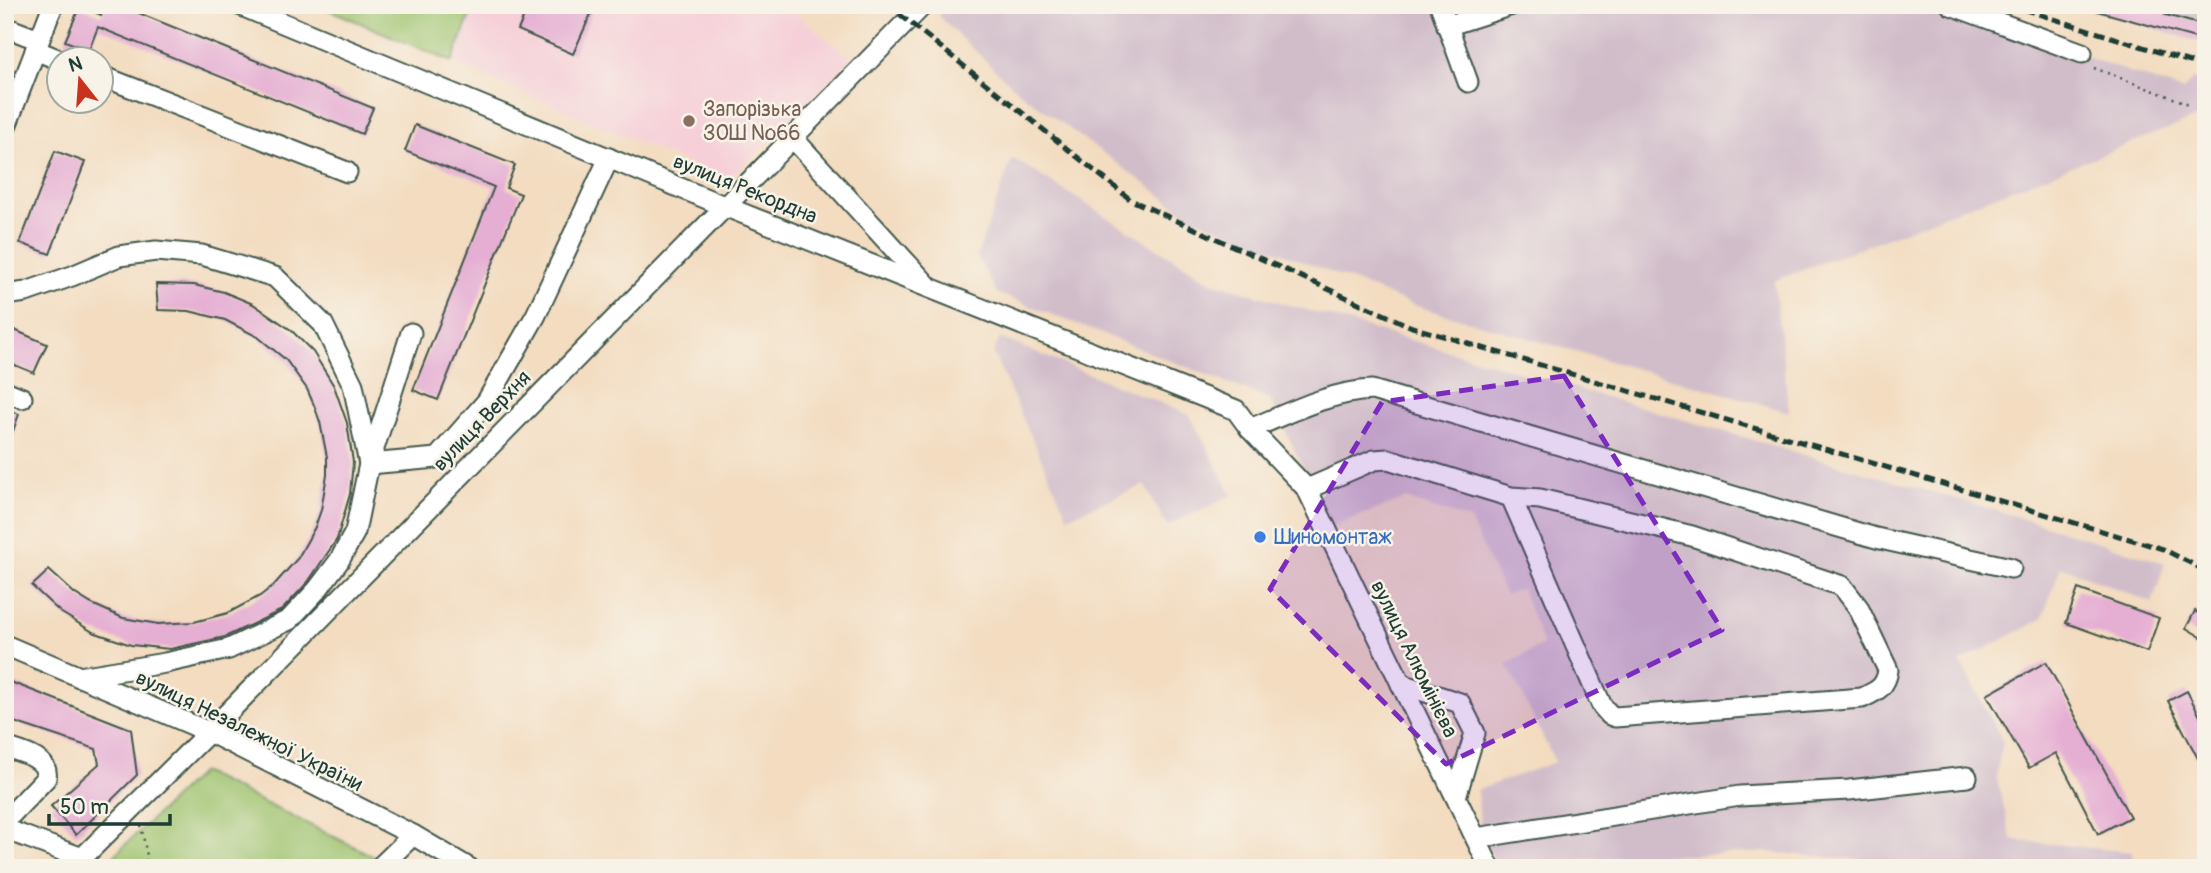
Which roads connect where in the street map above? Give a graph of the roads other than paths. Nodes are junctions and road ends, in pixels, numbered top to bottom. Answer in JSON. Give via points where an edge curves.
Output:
{"nodes":[{"id":1,"x":52,"y":5,"type":"edge"},
{"id":2,"x":239,"y":5,"type":"edge"},
{"id":3,"x":923,"y":5,"type":"edge"},
{"id":4,"x":1440,"y":5,"type":"edge"},
{"id":5,"x":1512,"y":5,"type":"edge"},
{"id":6,"x":1951,"y":5,"type":"edge"},
{"id":7,"x":1447,"y":26,"type":"junction"},
{"id":8,"x":5,"y":27,"type":"edge"},
{"id":9,"x":37,"y":45,"type":"junction"},
{"id":10,"x":46,"y":51,"type":"edge"},
{"id":11,"x":2082,"y":52,"type":"dead end"},
{"id":12,"x":116,"y":81,"type":"edge"},
{"id":13,"x":1468,"y":82,"type":"dead end"},
{"id":14,"x":5,"y":129,"type":"edge"},
{"id":15,"x":792,"y":137,"type":"junction"},
{"id":16,"x":609,"y":158,"type":"junction"},
{"id":17,"x":347,"y":172,"type":"dead end"},
{"id":18,"x":724,"y":206,"type":"junction"},
{"id":19,"x":930,"y":288,"type":"junction"},
{"id":20,"x":5,"y":295,"type":"edge"},
{"id":21,"x":411,"y":333,"type":"dead end"},
{"id":22,"x":1236,"y":410,"type":"joint"},
{"id":23,"x":1250,"y":429,"type":"junction"},
{"id":24,"x":369,"y":464,"type":"junction"},
{"id":25,"x":1307,"y":489,"type":"junction"},
{"id":26,"x":1511,"y":497,"type":"junction"},
{"id":27,"x":2011,"y":568,"type":"dead end"},
{"id":28,"x":5,"y":645,"type":"edge"},
{"id":29,"x":79,"y":677,"type":"junction"},
{"id":30,"x":1401,"y":684,"type":"junction"},
{"id":31,"x":209,"y":732,"type":"junction"},
{"id":32,"x":5,"y":747,"type":"edge"},
{"id":33,"x":1967,"y":777,"type":"dead end"},
{"id":34,"x":1456,"y":797,"type":"junction"},
{"id":35,"x":5,"y":821,"type":"edge"},
{"id":36,"x":5,"y":829,"type":"edge"},
{"id":37,"x":413,"y":835,"type":"junction"},
{"id":38,"x":1476,"y":838,"type":"junction"},
{"id":39,"x":77,"y":863,"type":"edge"},
{"id":40,"x":379,"y":868,"type":"edge"},
{"id":41,"x":469,"y":868,"type":"edge"},
{"id":42,"x":1490,"y":868,"type":"edge"}],
"edges":[{"from":1,"to":9,"type":"street"},
{"from":2,"to":16,"type":"street","name":"вулиця Рекордна"},
{"from":3,"to":15,"type":"street","name":"вулиця Верхня"},
{"from":4,"to":7,"type":"street"},
{"from":5,"to":7,"type":"street"},
{"from":6,"to":11,"type":"street"},
{"from":7,"to":13,"type":"street"},
{"from":8,"to":9,"type":"street"},
{"from":9,"to":10,"type":"street"},
{"from":9,"to":14,"type":"street"},
{"from":12,"to":17,"type":"street"},
{"from":15,"to":18,"type":"street","name":"вулиця Верхня"},
{"from":15,"to":19,"type":"street"},
{"from":16,"to":18,"type":"street","name":"вулиця Рекордна"},
{"from":16,"to":24,"type":"street","via":[[536,315],[487,401],[437,458]]},
{"from":18,"to":19,"type":"street","name":"вулиця Рекордна"},
{"from":18,"to":31,"type":"street","name":"вулиця Верхня"},
{"from":19,"to":22,"type":"street","name":"вулиця Рекордна"},
{"from":20,"to":24,"type":"street","via":[[26,292],[119,256],[156,251],[202,255],[275,277],[323,324],[353,385]]},
{"from":21,"to":24,"type":"street"},
{"from":22,"to":23,"type":"street","name":"вулиця Алюмінієва"},
{"from":23,"to":25,"type":"street","name":"вулиця Алюмінієва"},
{"from":23,"to":27,"type":"street","via":[[1322,400],[1372,390],[1876,538]]},
{"from":24,"to":29,"type":"street","via":[[355,532],[339,561],[289,620],[229,649]]},
{"from":25,"to":26,"type":"street","via":[[1374,460],[1388,459]]},
{"from":25,"to":30,"type":"street","name":"вулиця Алюмінієва"},
{"from":26,"to":26,"type":"street","via":[[1540,499],[1692,536],[1842,586],[1888,670],[1887,680],[1881,689],[1862,698],[1610,715],[1602,706]]},
{"from":28,"to":29,"type":"street","name":"вулиця Незалежної України"},
{"from":29,"to":31,"type":"street","name":"вулиця Незалежної України"},
{"from":30,"to":34,"type":"street","name":"вулиця Алюмінієва"},
{"from":30,"to":34,"type":"street","via":[[1460,703],[1475,733]]},
{"from":31,"to":37,"type":"street","name":"вулиця Незалежної України"},
{"from":31,"to":39,"type":"street","name":"вулиця Верхня"},
{"from":32,"to":35,"type":"street","via":[[36,759],[47,773]]},
{"from":33,"to":38,"type":"street","via":[[1740,796]]},
{"from":34,"to":38,"type":"street","name":"вулиця Алюмінієва"},
{"from":36,"to":39,"type":"street"},
{"from":37,"to":40,"type":"street"},
{"from":37,"to":41,"type":"street","name":"вулиця Незалежної України"},
{"from":38,"to":42,"type":"street","name":"вулиця Алюмінієва"}]}
